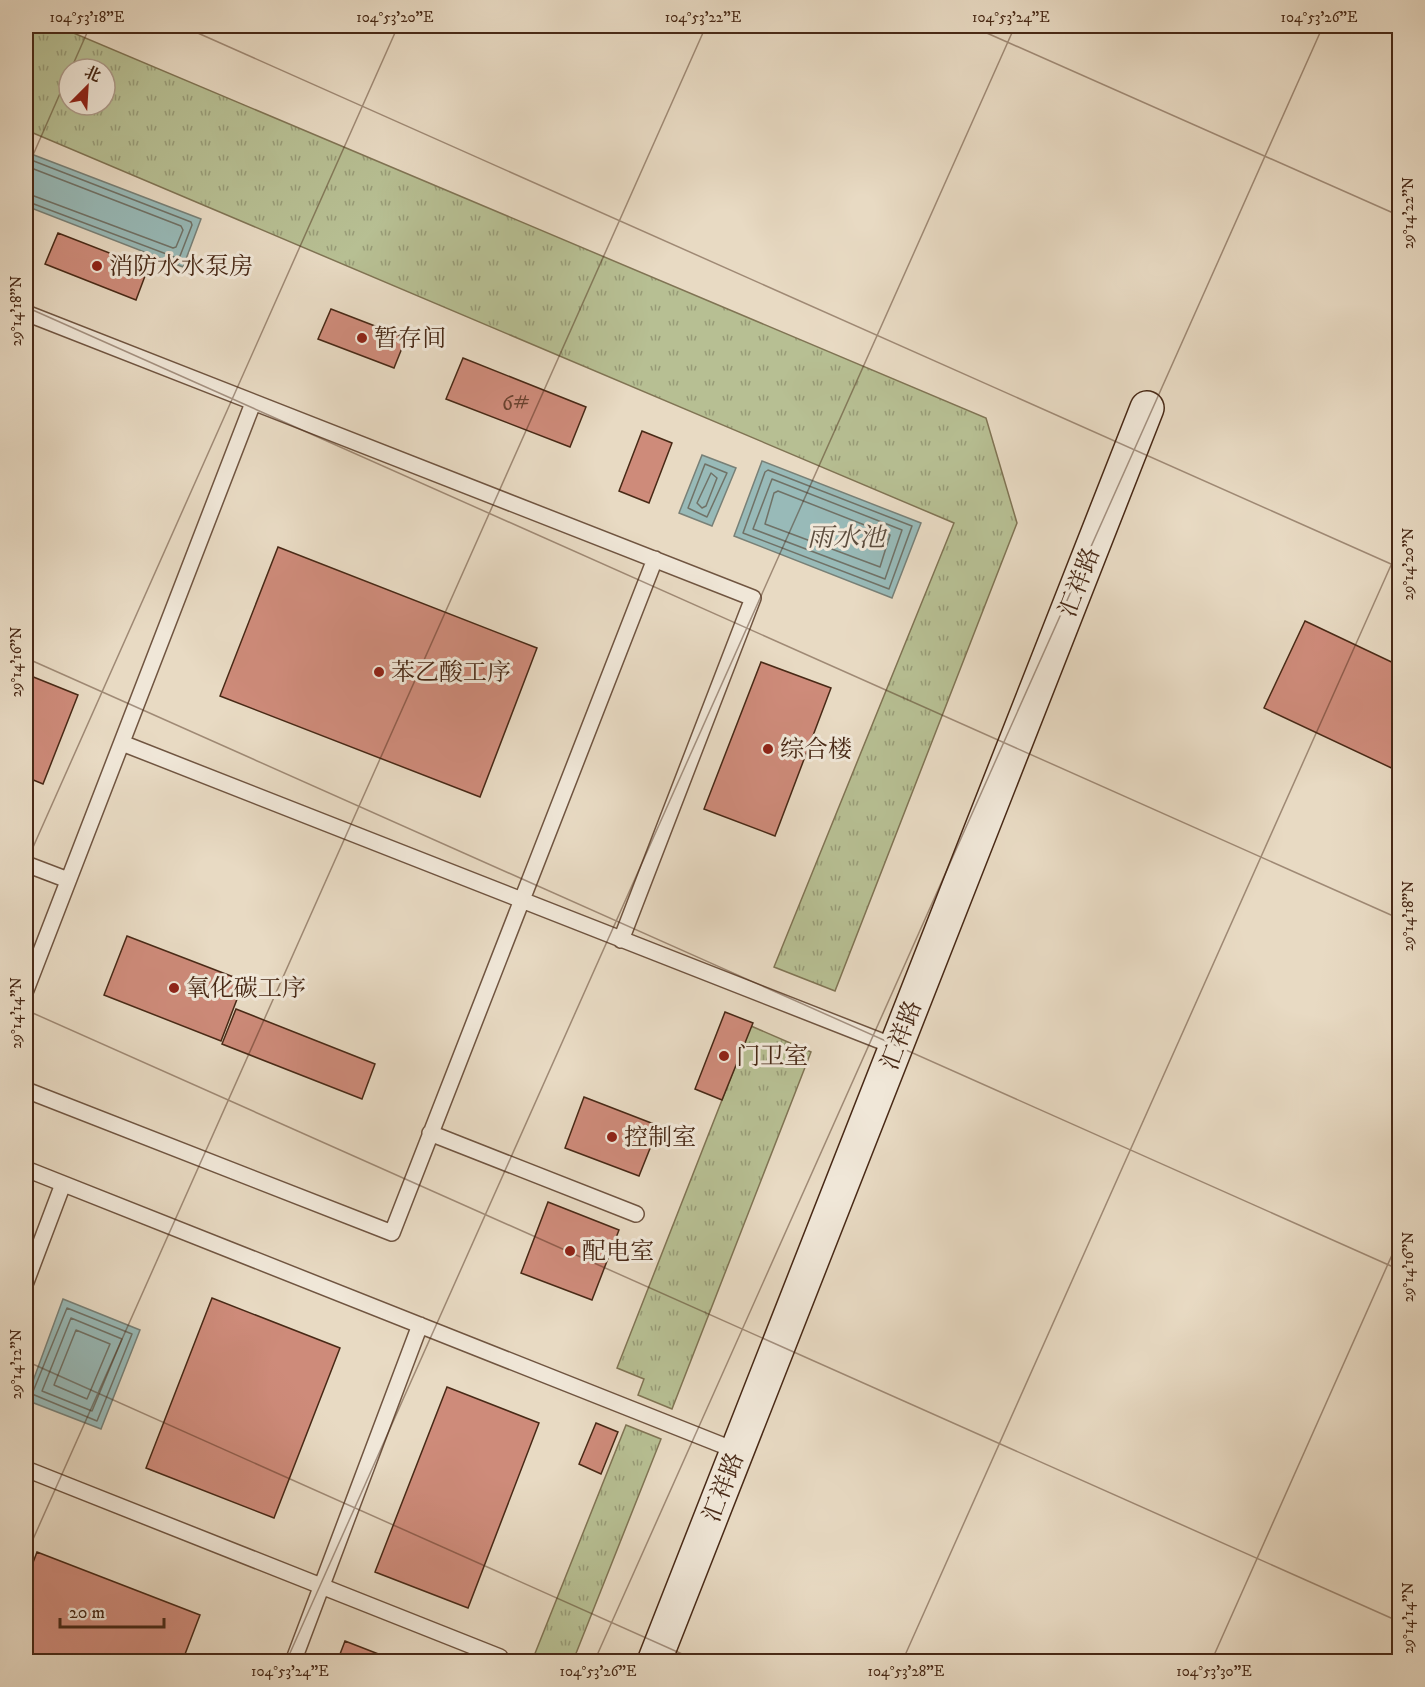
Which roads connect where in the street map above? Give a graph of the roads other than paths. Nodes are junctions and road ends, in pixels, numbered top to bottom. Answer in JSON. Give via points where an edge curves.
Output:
{"nodes":[{"id":1,"x":26,"y":314,"type":"edge"},
{"id":2,"x":253,"y":402,"type":"junction"},
{"id":3,"x":1147,"y":408,"type":"dead end"},
{"id":4,"x":655,"y":559,"type":"junction"},
{"id":5,"x":122,"y":743,"type":"junction"},
{"id":6,"x":26,"y":864,"type":"edge"},
{"id":7,"x":68,"y":880,"type":"junction"},
{"id":8,"x":521,"y":901,"type":"junction"},
{"id":9,"x":621,"y":940,"type":"junction"},
{"id":10,"x":26,"y":990,"type":"edge"},
{"id":11,"x":896,"y":1047,"type":"junction"},
{"id":12,"x":26,"y":1090,"type":"edge"},
{"id":13,"x":430,"y":1133,"type":"junction"},
{"id":14,"x":26,"y":1169,"type":"edge"},
{"id":15,"x":63,"y":1184,"type":"junction"},
{"id":16,"x":636,"y":1214,"type":"dead end"},
{"id":17,"x":26,"y":1282,"type":"edge"},
{"id":18,"x":420,"y":1325,"type":"junction"},
{"id":19,"x":737,"y":1451,"type":"junction"},
{"id":20,"x":26,"y":1468,"type":"edge"},
{"id":21,"x":321,"y":1586,"type":"junction"},
{"id":22,"x":293,"y":1662,"type":"edge"},
{"id":23,"x":498,"y":1662,"type":"edge"},
{"id":24,"x":654,"y":1662,"type":"edge"}],
"edges":[{"from":1,"to":2,"type":"lane"},
{"from":2,"to":4,"type":"lane"},
{"from":2,"to":5,"type":"lane"},
{"from":3,"to":11,"type":"main road","name":"汇祥路"},
{"from":4,"to":8,"type":"lane"},
{"from":4,"to":9,"type":"lane","via":[[753,598]]},
{"from":5,"to":7,"type":"lane"},
{"from":5,"to":8,"type":"lane"},
{"from":6,"to":7,"type":"lane"},
{"from":7,"to":10,"type":"lane"},
{"from":8,"to":9,"type":"lane"},
{"from":8,"to":13,"type":"lane"},
{"from":9,"to":11,"type":"lane"},
{"from":11,"to":19,"type":"main road","name":"汇祥路"},
{"from":12,"to":13,"type":"lane","via":[[392,1233]]},
{"from":13,"to":16,"type":"lane"},
{"from":14,"to":15,"type":"lane"},
{"from":15,"to":17,"type":"lane"},
{"from":15,"to":18,"type":"lane"},
{"from":18,"to":19,"type":"lane"},
{"from":18,"to":21,"type":"lane"},
{"from":19,"to":24,"type":"main road","name":"汇祥路"},
{"from":20,"to":21,"type":"lane"},
{"from":21,"to":22,"type":"lane"},
{"from":21,"to":23,"type":"lane","via":[[500,1657]]}]}
